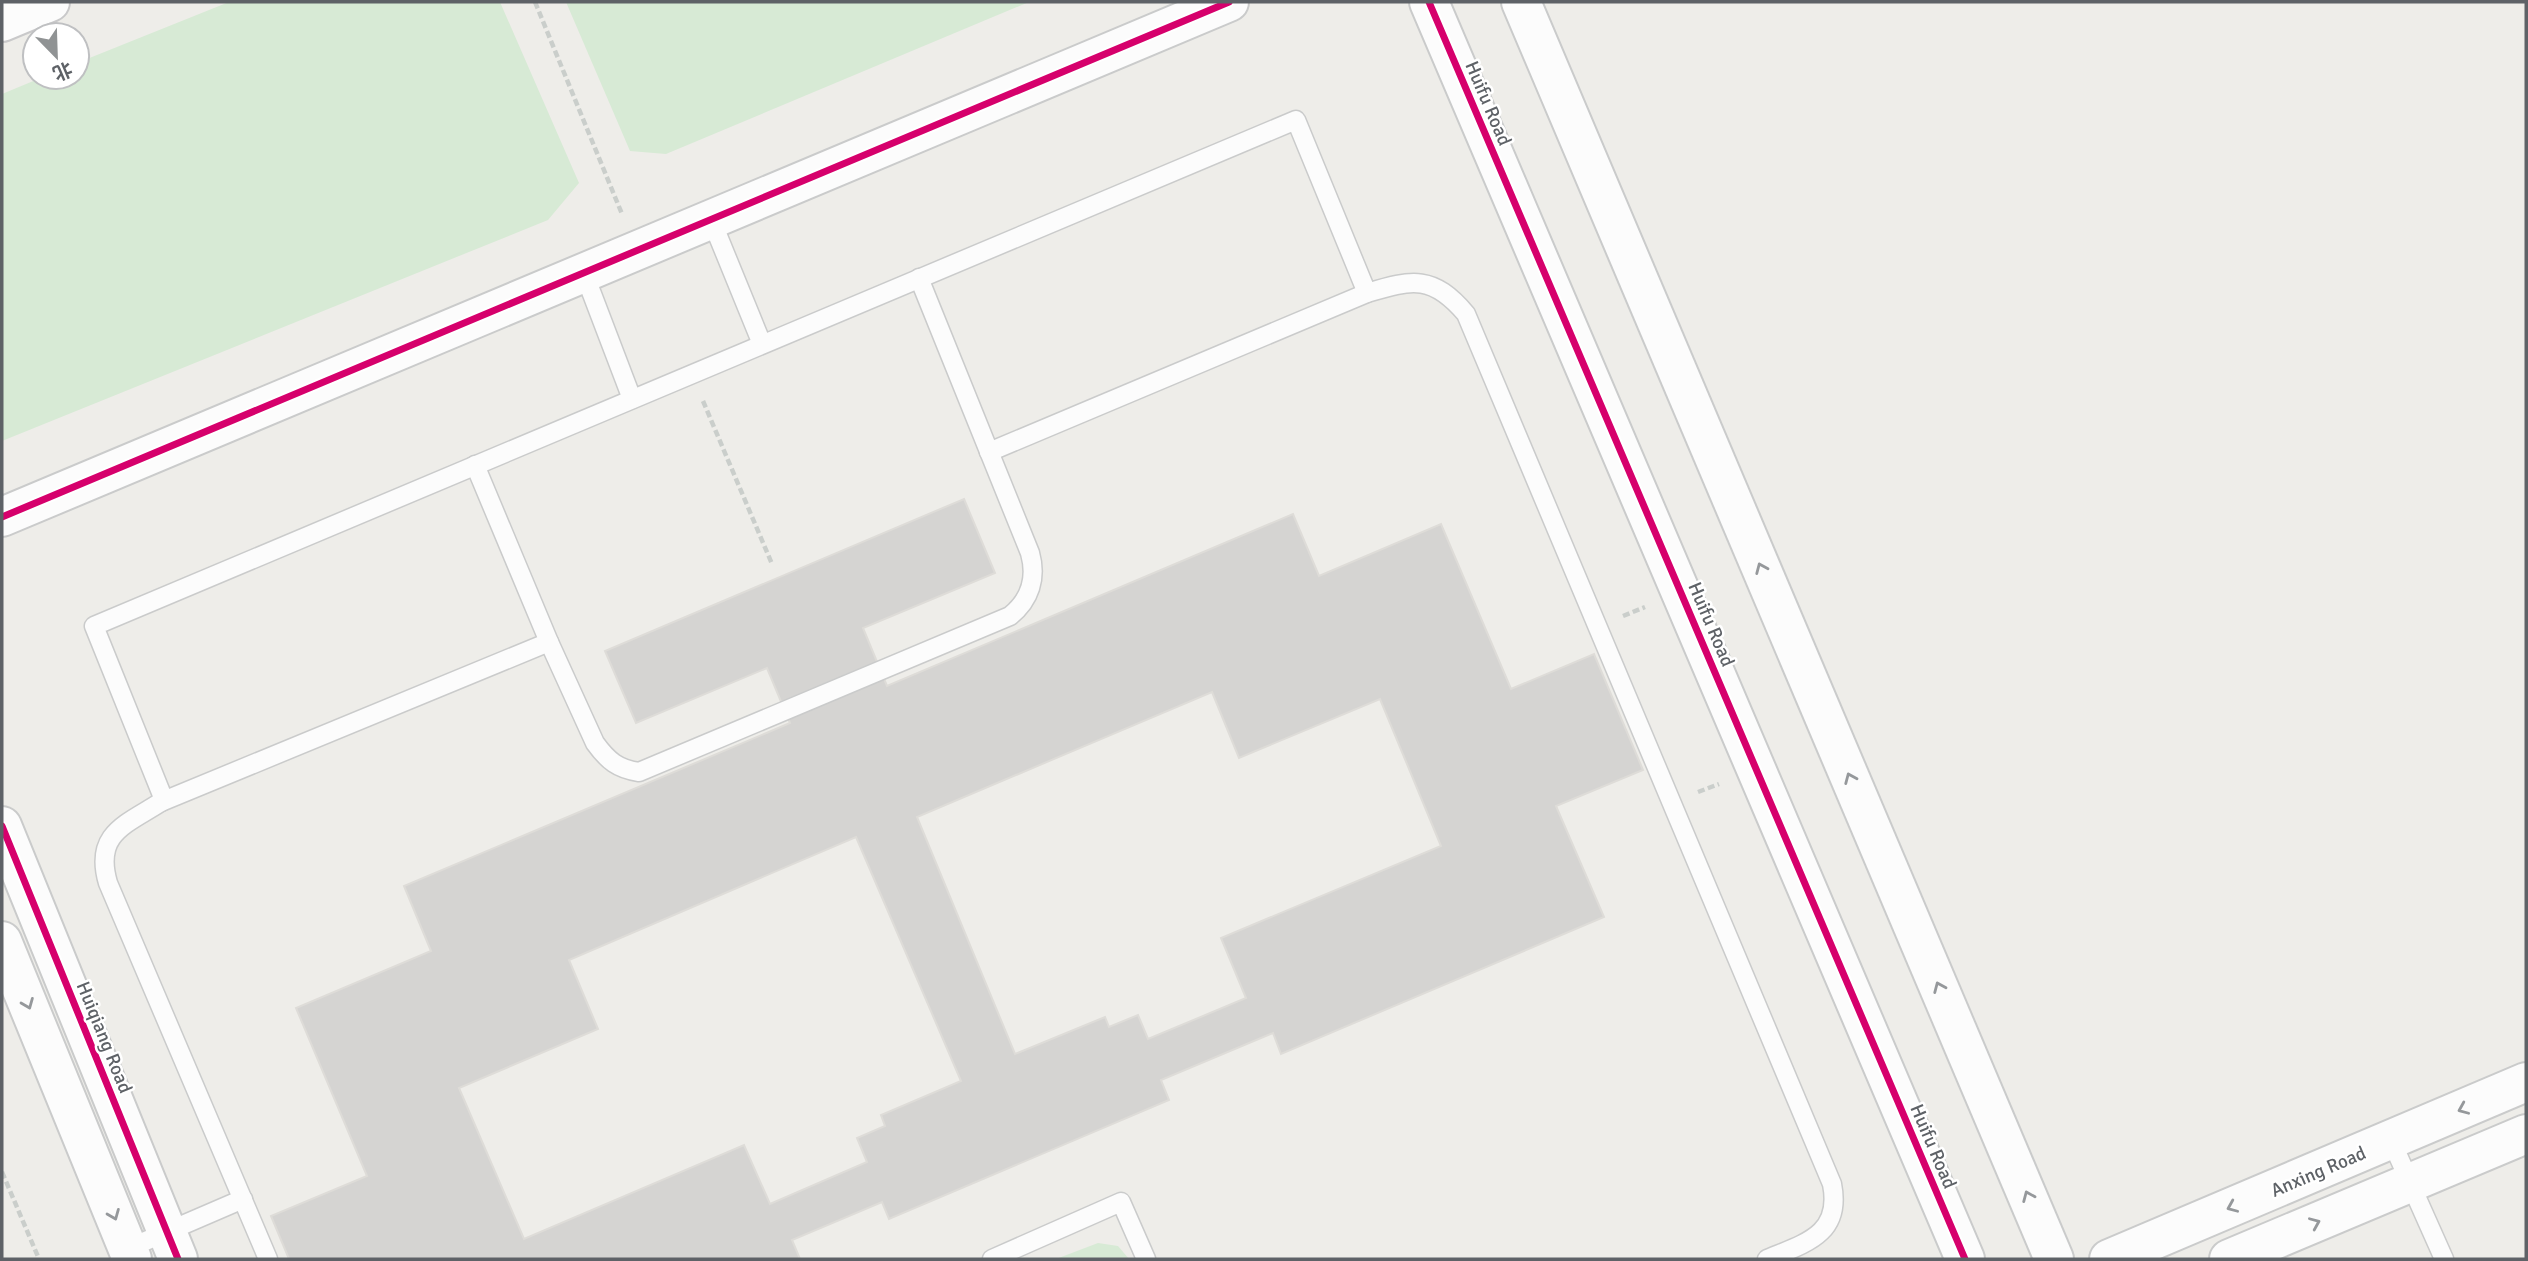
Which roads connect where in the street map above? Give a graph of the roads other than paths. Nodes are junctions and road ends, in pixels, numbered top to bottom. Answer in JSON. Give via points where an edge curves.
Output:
{"nodes":[{"id":1,"x":50,"y":2,"type":"edge"},
{"id":2,"x":1228,"y":2,"type":"edge"},
{"id":3,"x":1429,"y":2,"type":"edge"},
{"id":4,"x":1521,"y":2,"type":"edge"},
{"id":5,"x":2,"y":22,"type":"edge"},
{"id":6,"x":711,"y":219,"type":"junction"},
{"id":7,"x":584,"y":273,"type":"junction"},
{"id":8,"x":919,"y":278,"type":"junction"},
{"id":9,"x":1367,"y":293,"type":"junction"},
{"id":10,"x":762,"y":344,"type":"junction"},
{"id":11,"x":632,"y":399,"type":"junction"},
{"id":12,"x":989,"y":452,"type":"junction"},
{"id":13,"x":475,"y":465,"type":"junction"},
{"id":14,"x":2,"y":517,"type":"edge"},
{"id":15,"x":549,"y":642,"type":"junction"},
{"id":16,"x":162,"y":802,"type":"junction"},
{"id":17,"x":2,"y":826,"type":"edge"},
{"id":18,"x":2,"y":941,"type":"edge"},
{"id":19,"x":2526,"y":1082,"type":"edge"},
{"id":20,"x":2526,"y":1134,"type":"edge"},
{"id":21,"x":2391,"y":1140,"type":"junction"},
{"id":22,"x":2410,"y":1183,"type":"junction"},
{"id":23,"x":243,"y":1199,"type":"junction"},
{"id":24,"x":173,"y":1246,"type":"edge"},
{"id":25,"x":130,"y":1254,"type":"edge"},
{"id":26,"x":268,"y":1259,"type":"edge"},
{"id":27,"x":992,"y":1259,"type":"edge"},
{"id":28,"x":1146,"y":1259,"type":"edge"},
{"id":29,"x":1767,"y":1259,"type":"edge"},
{"id":30,"x":1965,"y":1259,"type":"edge"},
{"id":31,"x":2054,"y":1259,"type":"edge"},
{"id":32,"x":2109,"y":1259,"type":"edge"},
{"id":33,"x":2230,"y":1259,"type":"edge"},
{"id":34,"x":2444,"y":1259,"type":"edge"}],
"edges":[{"from":1,"to":5,"type":"street"},
{"from":2,"to":6,"type":"street"},
{"from":3,"to":30,"type":"street","name":"Huifu Road"},
{"from":31,"to":4,"type":"street","one_way":true},
{"from":6,"to":7,"type":"street"},
{"from":6,"to":10,"type":"lane"},
{"from":7,"to":11,"type":"lane"},
{"from":7,"to":14,"type":"street"},
{"from":8,"to":9,"type":"lane","via":[[1296,120]]},
{"from":8,"to":10,"type":"lane"},
{"from":8,"to":12,"type":"lane"},
{"from":9,"to":12,"type":"lane"},
{"from":9,"to":29,"type":"lane","via":[[1396,284],[1437,286],[1466,314],[1832,1184],[1835,1197],[1828,1226],[1816,1237]]},
{"from":10,"to":11,"type":"lane"},
{"from":11,"to":13,"type":"lane"},
{"from":12,"to":15,"type":"lane","via":[[1033,564],[1032,585],[1022,606],[1010,616],[639,772],[616,767],[603,755]]},
{"from":13,"to":15,"type":"lane"},
{"from":13,"to":16,"type":"lane","via":[[94,626]]},
{"from":15,"to":16,"type":"lane"},
{"from":16,"to":23,"type":"lane","via":[[114,832],[107,842],[103,866]]},
{"from":17,"to":24,"type":"street","name":"Huiqiang Road"},
{"from":18,"to":25,"type":"street","one_way":true},
{"from":19,"to":21,"type":"street","name":"Anxing Road","one_way":true},
{"from":20,"to":22,"type":"street"},
{"from":21,"to":22,"type":"lane"},
{"from":21,"to":32,"type":"street","name":"Anxing Road","one_way":true},
{"from":33,"to":22,"type":"street","one_way":true},
{"from":22,"to":34,"type":"lane"},
{"from":23,"to":24,"type":"lane"},
{"from":23,"to":26,"type":"lane"},
{"from":24,"to":25,"type":"lane"},
{"from":27,"to":28,"type":"lane","via":[[1121,1202]]}]}
